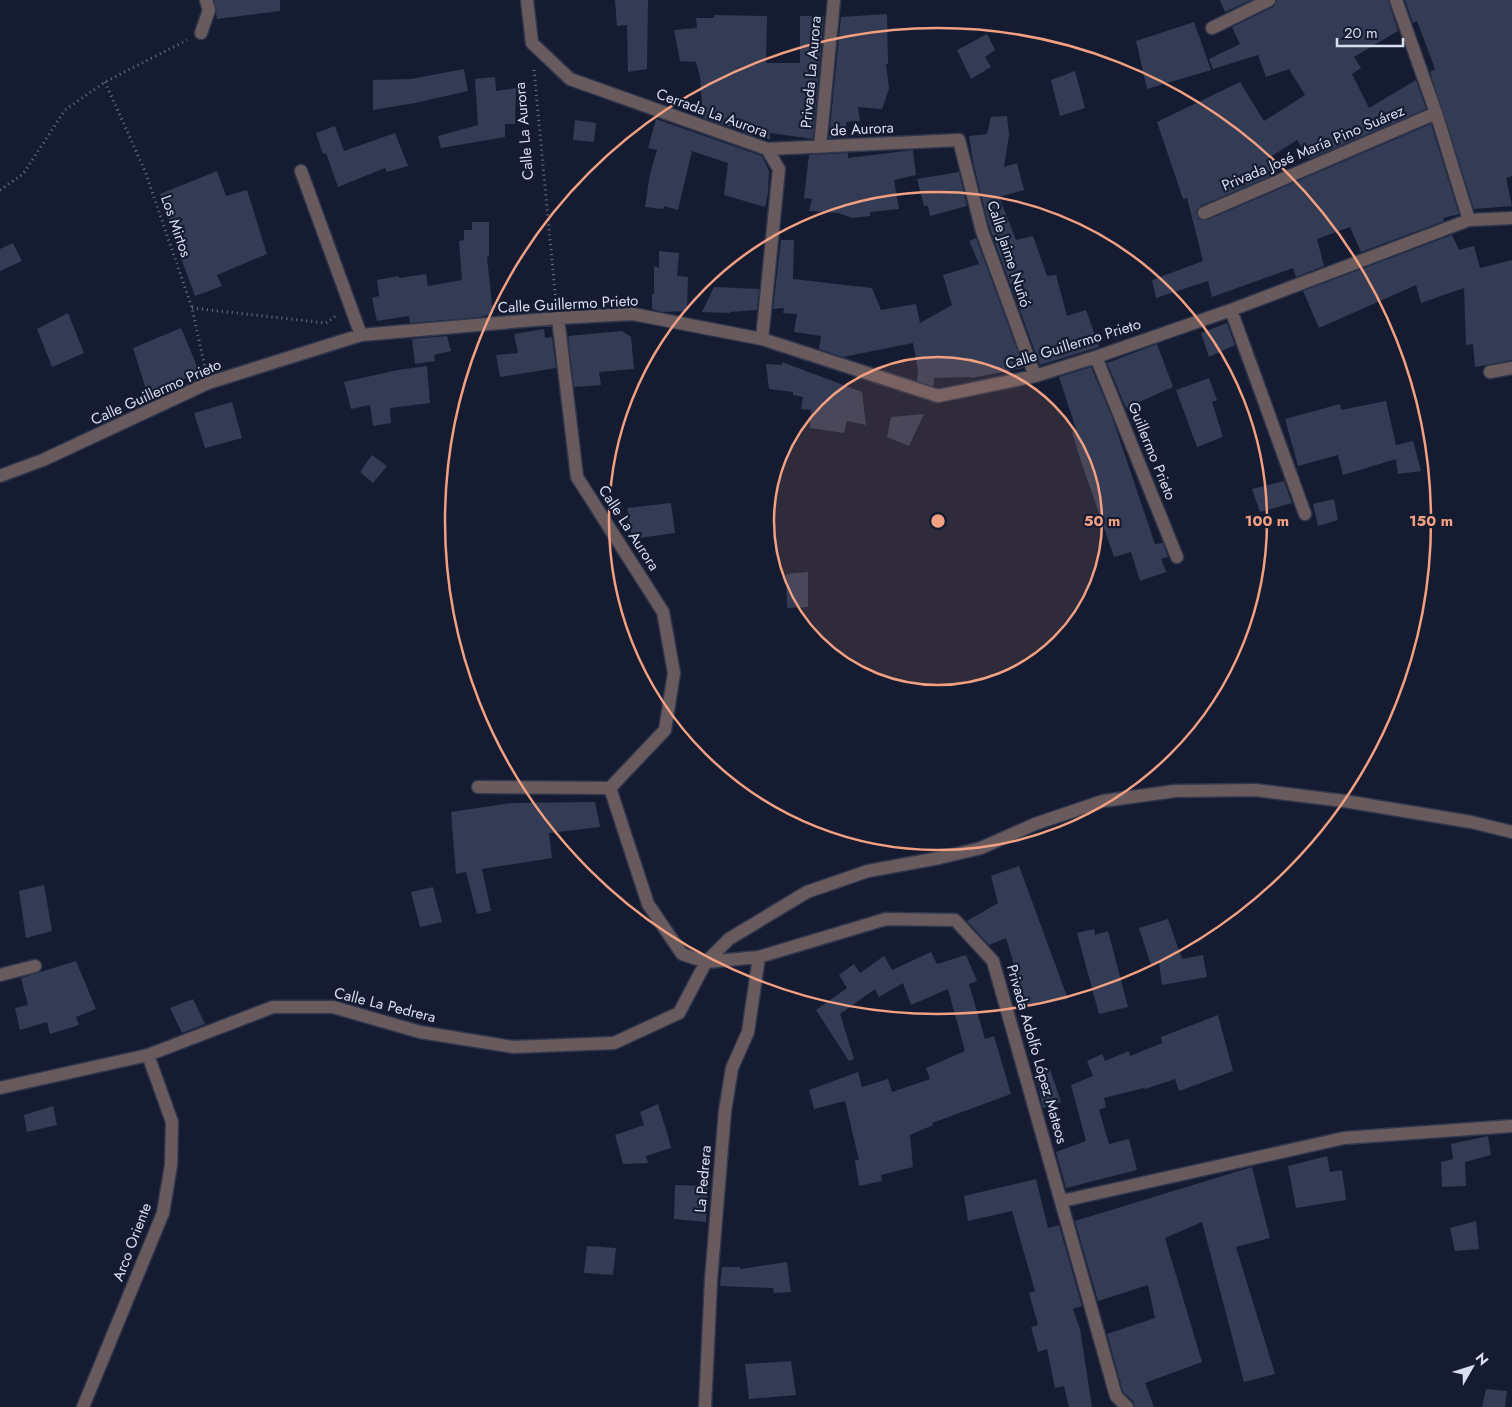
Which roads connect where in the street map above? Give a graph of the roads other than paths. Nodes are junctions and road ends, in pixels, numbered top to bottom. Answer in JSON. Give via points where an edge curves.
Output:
{"nodes":[{"id":1,"x":206,"y":0,"type":"edge"},
{"id":2,"x":527,"y":0,"type":"edge"},
{"id":3,"x":834,"y":0,"type":"edge"},
{"id":4,"x":1269,"y":0,"type":"edge"},
{"id":5,"x":1396,"y":0,"type":"edge"},
{"id":6,"x":1212,"y":28,"type":"dead end"},
{"id":7,"x":201,"y":33,"type":"road end"},
{"id":8,"x":1436,"y":113,"type":"junction"},
{"id":9,"x":959,"y":140,"type":"joint"},
{"id":10,"x":820,"y":147,"type":"junction"},
{"id":11,"x":767,"y":149,"type":"junction"},
{"id":12,"x":301,"y":171,"type":"dead end"},
{"id":13,"x":1204,"y":212,"type":"dead end"},
{"id":14,"x":1512,"y":218,"type":"edge"},
{"id":15,"x":1469,"y":220,"type":"junction"},
{"id":16,"x":1231,"y":310,"type":"junction"},
{"id":17,"x":558,"y":318,"type":"junction"},
{"id":18,"x":361,"y":335,"type":"junction"},
{"id":19,"x":762,"y":339,"type":"junction"},
{"id":20,"x":1096,"y":357,"type":"junction"},
{"id":21,"x":1512,"y":368,"type":"edge"},
{"id":22,"x":1490,"y":372,"type":"dead end"},
{"id":23,"x":1035,"y":376,"type":"junction"},
{"id":24,"x":0,"y":476,"type":"edge"},
{"id":25,"x":1305,"y":514,"type":"dead end"},
{"id":26,"x":1177,"y":557,"type":"dead end"},
{"id":27,"x":478,"y":787,"type":"dead end"},
{"id":28,"x":610,"y":788,"type":"junction"},
{"id":29,"x":1512,"y":832,"type":"edge"},
{"id":30,"x":760,"y":957,"type":"junction"},
{"id":31,"x":706,"y":962,"type":"junction"},
{"id":32,"x":35,"y":966,"type":"dead end"},
{"id":33,"x":0,"y":975,"type":"edge"},
{"id":34,"x":148,"y":1055,"type":"junction"},
{"id":35,"x":0,"y":1088,"type":"edge"},
{"id":36,"x":1512,"y":1126,"type":"edge"},
{"id":37,"x":1062,"y":1201,"type":"junction"},
{"id":38,"x":83,"y":1407,"type":"edge"},
{"id":39,"x":705,"y":1407,"type":"edge"},
{"id":40,"x":1127,"y":1407,"type":"edge"}],
"edges":[{"from":1,"to":7,"type":"street","via":[[208,10]]},
{"from":2,"to":11,"type":"street","name":"Cerrada La Aurora","via":[[532,43],[570,79]]},
{"from":3,"to":10,"type":"street","name":"Privada La Aurora"},
{"from":4,"to":6,"type":"street"},
{"from":5,"to":8,"type":"street"},
{"from":8,"to":13,"type":"street","name":"Privada José María Pino Suárez"},
{"from":8,"to":15,"type":"street"},
{"from":9,"to":10,"type":"street","name":"de Aurora"},
{"from":9,"to":23,"type":"street","name":"Calle Jaime Nuñó","via":[[982,231]]},
{"from":10,"to":11,"type":"street","name":"de Aurora"},
{"from":11,"to":19,"type":"street","name":"Cerrada La Aurora","via":[[779,169]]},
{"from":12,"to":18,"type":"street"},
{"from":14,"to":15,"type":"street","name":"Calle Guillermo Prieto"},
{"from":15,"to":16,"type":"street","name":"Calle Guillermo Prieto"},
{"from":16,"to":20,"type":"street","name":"Calle Guillermo Prieto"},
{"from":16,"to":25,"type":"street"},
{"from":17,"to":18,"type":"street","name":"Calle Guillermo Prieto"},
{"from":17,"to":19,"type":"street","name":"Calle Guillermo Prieto","via":[[633,314]]},
{"from":17,"to":28,"type":"street","name":"Calle La Aurora","via":[[577,477],[663,612],[674,673],[665,730]]},
{"from":18,"to":24,"type":"street","name":"Calle Guillermo Prieto","via":[[208,383],[43,460]]},
{"from":19,"to":23,"type":"street","name":"Calle Guillermo Prieto","via":[[938,396]]},
{"from":20,"to":23,"type":"street","name":"Calle Guillermo Prieto"},
{"from":20,"to":26,"type":"street","name":"Guillermo Prieto"},
{"from":21,"to":22,"type":"street"},
{"from":27,"to":28,"type":"street"},
{"from":28,"to":31,"type":"street","via":[[648,904],[682,954]]},
{"from":29,"to":31,"type":"street","name":"Calle La Pedrera","via":[[1344,801],[1255,790],[1175,791],[1104,801],[1035,824],[981,848],[868,872],[807,892],[729,939]]},
{"from":30,"to":31,"type":"street"},
{"from":30,"to":37,"type":"street","name":"Privada Adolfo López Mateos","via":[[886,919],[955,920],[993,961]]},
{"from":30,"to":39,"type":"street","name":"La Pedrera","via":[[748,1032],[732,1068],[725,1111],[711,1280]]},
{"from":31,"to":34,"type":"street","name":"Calle La Pedrera","via":[[679,1013],[614,1043],[514,1047],[420,1032],[334,1007],[273,1007]]},
{"from":32,"to":33,"type":"street"},
{"from":34,"to":35,"type":"street","name":"Calle La Pedrera"},
{"from":34,"to":38,"type":"street","name":"Arco Oriente","via":[[172,1122],[171,1166],[163,1213]]},
{"from":36,"to":37,"type":"street","via":[[1344,1138]]},
{"from":37,"to":40,"type":"street","name":"Privada Adolfo López Mateos","via":[[1116,1396]]}]}
